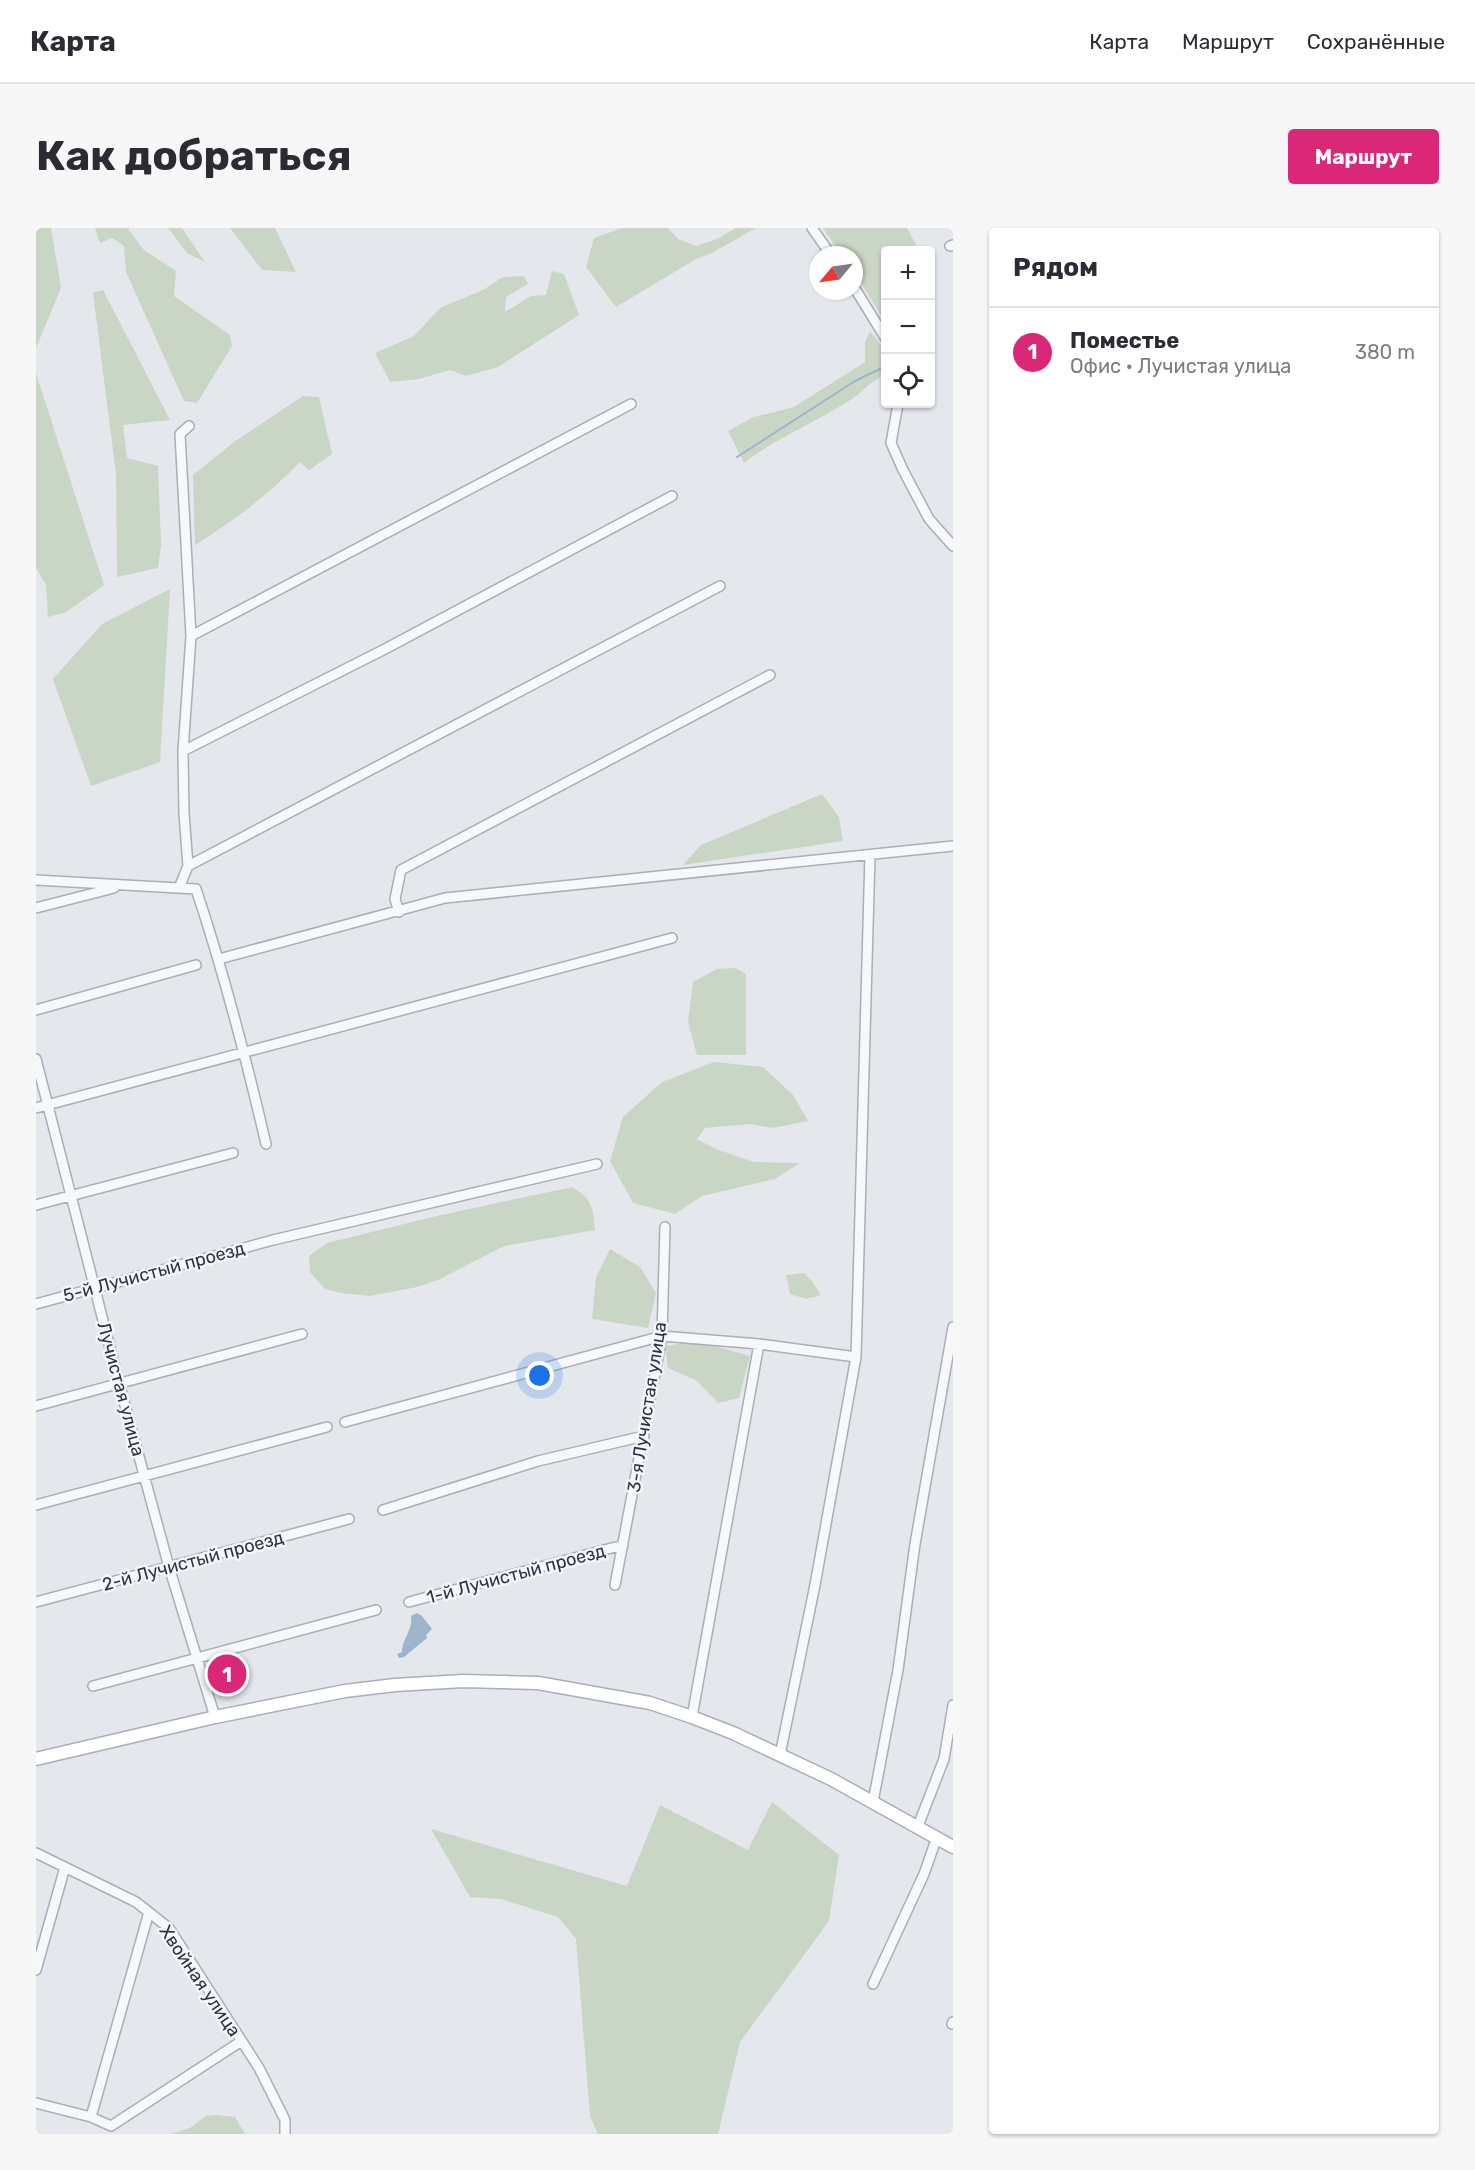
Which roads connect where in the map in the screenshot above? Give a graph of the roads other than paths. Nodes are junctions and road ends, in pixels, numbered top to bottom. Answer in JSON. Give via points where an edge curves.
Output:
{"nodes":[{"id":1,"x":812,"y":228,"type":"edge"},
{"id":2,"x":825,"y":246,"type":"edge"},
{"id":3,"x":862,"y":300,"type":"edge"},
{"id":4,"x":881,"y":332,"type":"edge"},
{"id":5,"x":631,"y":404,"type":"dead end"},
{"id":6,"x":897,"y":408,"type":"edge"},
{"id":7,"x":189,"y":426,"type":"dead end"},
{"id":8,"x":672,"y":496,"type":"dead end"},
{"id":9,"x":953,"y":546,"type":"edge"},
{"id":10,"x":720,"y":586,"type":"dead end"},
{"id":11,"x":191,"y":636,"type":"junction"},
{"id":12,"x":770,"y":675,"type":"dead end"},
{"id":13,"x":183,"y":751,"type":"junction"},
{"id":14,"x":953,"y":846,"type":"edge"},
{"id":15,"x":870,"y":855,"type":"junction"},
{"id":16,"x":188,"y":866,"type":"junction"},
{"id":17,"x":36,"y":880,"type":"edge"},
{"id":18,"x":122,"y":886,"type":"junction"},
{"id":19,"x":179,"y":888,"type":"junction"},
{"id":20,"x":36,"y":908,"type":"edge"},
{"id":21,"x":399,"y":912,"type":"junction"},
{"id":22,"x":672,"y":938,"type":"dead end"},
{"id":23,"x":219,"y":959,"type":"junction"},
{"id":24,"x":196,"y":965,"type":"dead end"},
{"id":25,"x":36,"y":1010,"type":"edge"},
{"id":26,"x":244,"y":1052,"type":"junction"},
{"id":27,"x":36,"y":1059,"type":"edge"},
{"id":28,"x":48,"y":1105,"type":"junction"},
{"id":29,"x":36,"y":1108,"type":"edge"},
{"id":30,"x":266,"y":1144,"type":"dead end"},
{"id":31,"x":232,"y":1153,"type":"dead end"},
{"id":32,"x":597,"y":1164,"type":"dead end"},
{"id":33,"x":71,"y":1195,"type":"junction"},
{"id":34,"x":36,"y":1205,"type":"edge"},
{"id":35,"x":665,"y":1227,"type":"dead end"},
{"id":36,"x":95,"y":1288,"type":"junction"},
{"id":37,"x":36,"y":1304,"type":"edge"},
{"id":38,"x":953,"y":1327,"type":"edge"},
{"id":39,"x":302,"y":1334,"type":"dead end"},
{"id":40,"x":662,"y":1336,"type":"junction"},
{"id":41,"x":759,"y":1344,"type":"junction"},
{"id":42,"x":856,"y":1357,"type":"junction"},
{"id":43,"x":119,"y":1383,"type":"junction"},
{"id":44,"x":36,"y":1406,"type":"edge"},
{"id":45,"x":345,"y":1422,"type":"dead end"},
{"id":46,"x":327,"y":1427,"type":"dead end"},
{"id":47,"x":644,"y":1436,"type":"junction"},
{"id":48,"x":144,"y":1475,"type":"junction"},
{"id":49,"x":36,"y":1504,"type":"edge"},
{"id":50,"x":383,"y":1510,"type":"dead end"},
{"id":51,"x":349,"y":1519,"type":"dead end"},
{"id":52,"x":622,"y":1545,"type":"junction"},
{"id":53,"x":169,"y":1568,"type":"junction"},
{"id":54,"x":615,"y":1586,"type":"dead end"},
{"id":55,"x":36,"y":1602,"type":"edge"},
{"id":56,"x":409,"y":1602,"type":"dead end"},
{"id":57,"x":375,"y":1610,"type":"dead end"},
{"id":58,"x":197,"y":1658,"type":"junction"},
{"id":59,"x":93,"y":1686,"type":"dead end"},
{"id":60,"x":953,"y":1705,"type":"edge"},
{"id":61,"x":215,"y":1717,"type":"junction"},
{"id":62,"x":692,"y":1717,"type":"junction"},
{"id":63,"x":780,"y":1755,"type":"junction"},
{"id":64,"x":36,"y":1760,"type":"edge"},
{"id":65,"x":873,"y":1802,"type":"junction"},
{"id":66,"x":918,"y":1826,"type":"junction"},
{"id":67,"x":937,"y":1837,"type":"junction"},
{"id":68,"x":953,"y":1847,"type":"edge"},
{"id":69,"x":36,"y":1853,"type":"edge"},
{"id":70,"x":64,"y":1867,"type":"junction"},
{"id":71,"x":148,"y":1912,"type":"junction"},
{"id":72,"x":36,"y":1970,"type":"edge"},
{"id":73,"x":873,"y":1984,"type":"dead end"},
{"id":74,"x":240,"y":2042,"type":"junction"},
{"id":75,"x":36,"y":2103,"type":"edge"},
{"id":76,"x":91,"y":2117,"type":"junction"},
{"id":77,"x":285,"y":2134,"type":"edge"}],
"edges":[{"from":1,"to":2,"type":"street"},
{"from":3,"to":4,"type":"street"},
{"from":5,"to":11,"type":"street"},
{"from":6,"to":9,"type":"street","via":[[891,443],[929,519]]},
{"from":7,"to":11,"type":"street","via":[[180,434]]},
{"from":8,"to":13,"type":"street"},
{"from":10,"to":16,"type":"street"},
{"from":11,"to":13,"type":"street"},
{"from":12,"to":21,"type":"street","via":[[401,870],[395,899]]},
{"from":13,"to":16,"type":"street"},
{"from":14,"to":15,"type":"street"},
{"from":15,"to":21,"type":"street","via":[[445,898]]},
{"from":15,"to":42,"type":"street"},
{"from":16,"to":19,"type":"street"},
{"from":17,"to":18,"type":"street"},
{"from":18,"to":19,"type":"street"},
{"from":18,"to":20,"type":"street"},
{"from":19,"to":23,"type":"street","via":[[196,889]]},
{"from":21,"to":23,"type":"street"},
{"from":22,"to":26,"type":"street"},
{"from":23,"to":26,"type":"street"},
{"from":24,"to":25,"type":"street"},
{"from":26,"to":28,"type":"street"},
{"from":26,"to":30,"type":"street"},
{"from":27,"to":28,"type":"street","name":"Лучистая улица"},
{"from":28,"to":29,"type":"street"},
{"from":28,"to":33,"type":"street","name":"Лучистая улица"},
{"from":31,"to":33,"type":"street"},
{"from":32,"to":36,"type":"street","name":"5-й Лучистый проезд","via":[[273,1240]]},
{"from":33,"to":34,"type":"street"},
{"from":33,"to":36,"type":"street","name":"Лучистая улица"},
{"from":35,"to":40,"type":"street","name":"3-я Лучистая улица"},
{"from":36,"to":37,"type":"street","name":"5-й Лучистый проезд"},
{"from":36,"to":43,"type":"street","name":"Лучистая улица"},
{"from":38,"to":65,"type":"street"},
{"from":39,"to":43,"type":"street"},
{"from":40,"to":41,"type":"street"},
{"from":40,"to":45,"type":"street"},
{"from":40,"to":47,"type":"street","name":"3-я Лучистая улица"},
{"from":41,"to":42,"type":"street"},
{"from":41,"to":62,"type":"street"},
{"from":42,"to":63,"type":"street"},
{"from":43,"to":44,"type":"street"},
{"from":43,"to":48,"type":"street","name":"Лучистая улица"},
{"from":46,"to":48,"type":"street"},
{"from":47,"to":50,"type":"street","via":[[538,1461]]},
{"from":47,"to":52,"type":"street","name":"3-я Лучистая улица"},
{"from":48,"to":49,"type":"street"},
{"from":48,"to":53,"type":"street","name":"Лучистая улица"},
{"from":51,"to":53,"type":"street","name":"2-й Лучистый проезд"},
{"from":52,"to":54,"type":"street","name":"3-я Лучистая улица"},
{"from":52,"to":56,"type":"street","name":"1-й Лучистый проезд"},
{"from":53,"to":55,"type":"street","name":"2-й Лучистый проезд"},
{"from":53,"to":58,"type":"street","name":"Лучистая улица"},
{"from":57,"to":58,"type":"street"},
{"from":58,"to":59,"type":"street"},
{"from":58,"to":61,"type":"street","name":"Лучистая улица"},
{"from":60,"to":66,"type":"street","via":[[944,1759]]},
{"from":61,"to":62,"type":"street","via":[[345,1691],[463,1681],[538,1683],[651,1703]]},
{"from":61,"to":64,"type":"street"},
{"from":62,"to":63,"type":"street"},
{"from":63,"to":65,"type":"street"},
{"from":65,"to":66,"type":"street"},
{"from":66,"to":67,"type":"street"},
{"from":67,"to":68,"type":"street"},
{"from":67,"to":73,"type":"street"},
{"from":69,"to":70,"type":"street","name":"Хвойная улица"},
{"from":70,"to":71,"type":"street","name":"Хвойная улица","via":[[136,1902]]},
{"from":70,"to":72,"type":"street"},
{"from":71,"to":74,"type":"street","name":"Хвойная улица","via":[[169,1928]]},
{"from":71,"to":76,"type":"street"},
{"from":74,"to":76,"type":"street","via":[[111,2126]]},
{"from":74,"to":77,"type":"street","name":"Хвойная улица","via":[[278,2103],[285,2120]]},
{"from":75,"to":76,"type":"street"}]}
